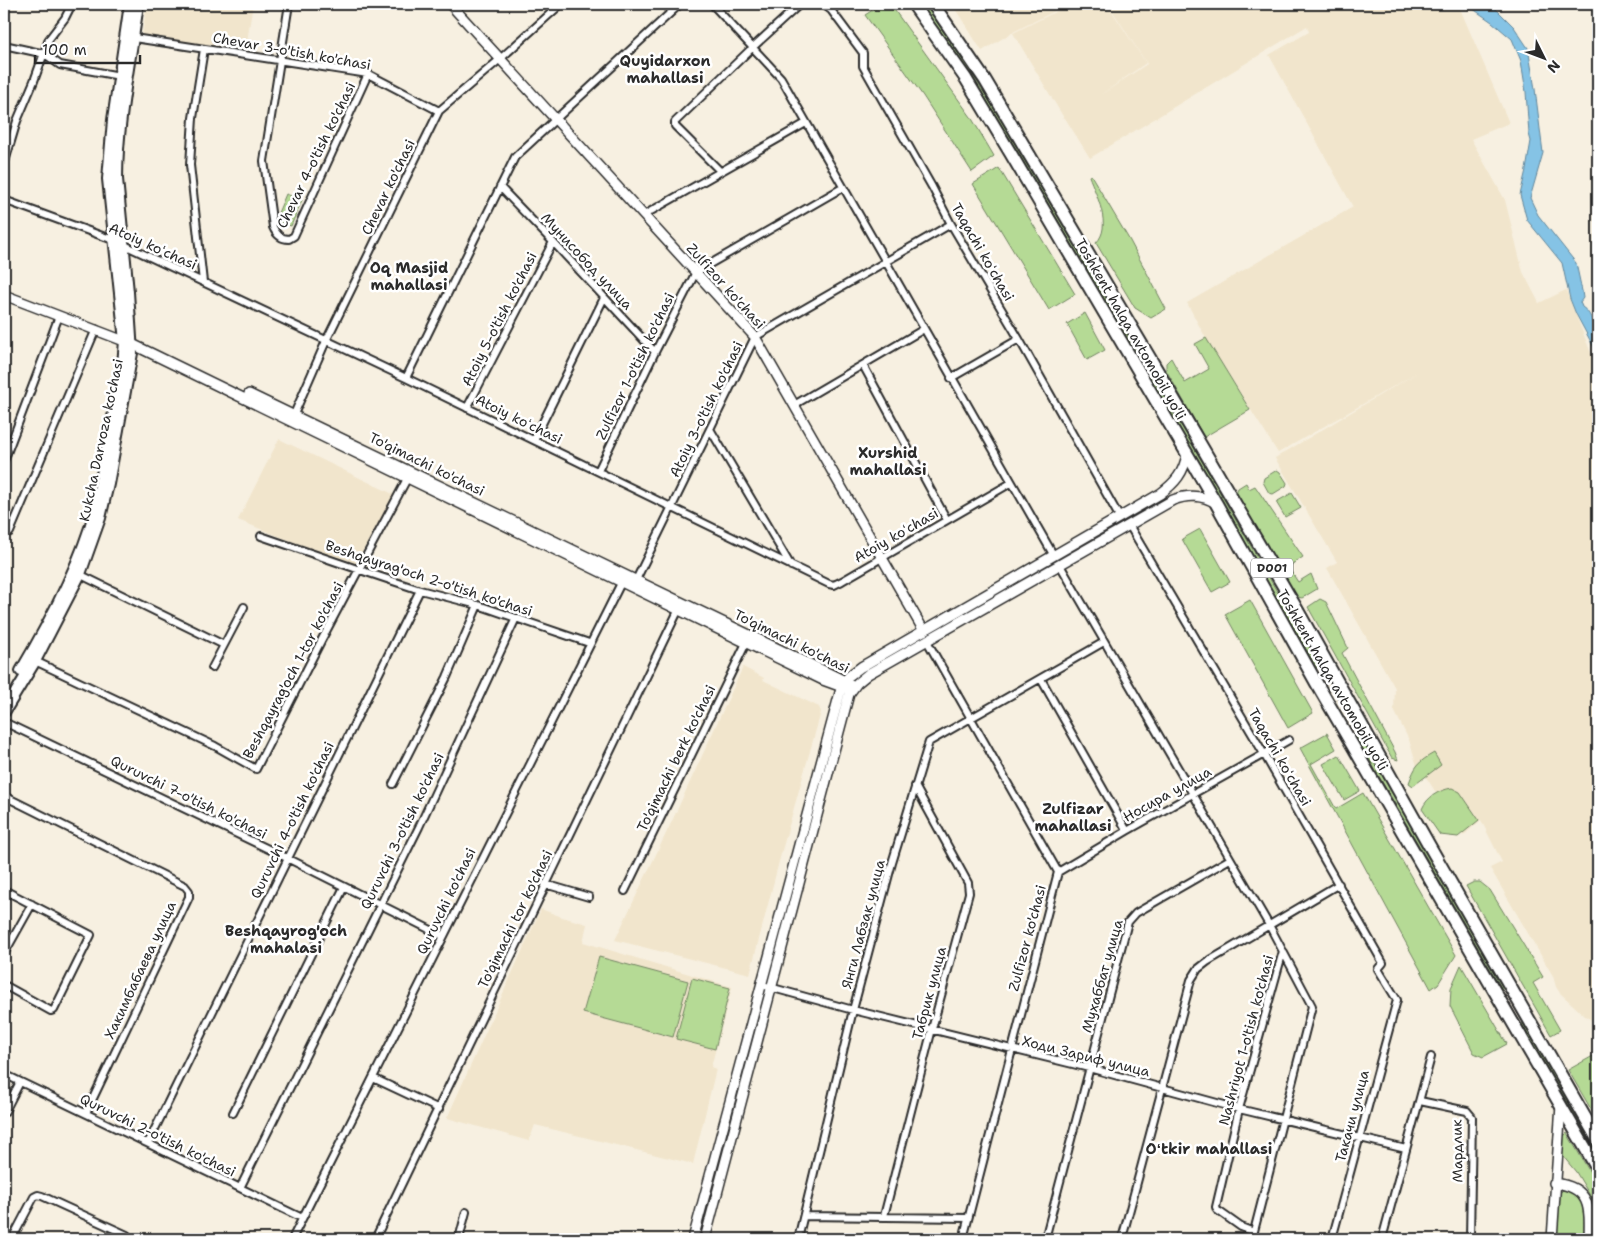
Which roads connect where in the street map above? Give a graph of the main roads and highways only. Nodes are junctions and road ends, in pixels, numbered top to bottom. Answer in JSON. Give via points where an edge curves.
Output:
{"nodes":[{"id":1,"x":130,"y":4,"type":"edge"},
{"id":2,"x":138,"y":4,"type":"edge"},
{"id":3,"x":450,"y":4,"type":"edge"},
{"id":4,"x":912,"y":4,"type":"edge"},
{"id":5,"x":933,"y":4,"type":"edge"},
{"id":6,"x":120,"y":244,"type":"junction"},
{"id":7,"x":4,"y":296,"type":"edge"},
{"id":8,"x":130,"y":341,"type":"junction"},
{"id":9,"x":1151,"y":360,"type":"junction"},
{"id":10,"x":1136,"y":368,"type":"junction"},
{"id":11,"x":1187,"y":454,"type":"junction"},
{"id":12,"x":1153,"y":499,"type":"junction"},
{"id":13,"x":1216,"y":504,"type":"junction"},
{"id":14,"x":1159,"y":508,"type":"junction"},
{"id":15,"x":76,"y":573,"type":"junction"},
{"id":16,"x":634,"y":584,"type":"junction"},
{"id":17,"x":924,"y":631,"type":"junction"},
{"id":18,"x":748,"y":639,"type":"junction"},
{"id":19,"x":1334,"y":675,"type":"junction"},
{"id":20,"x":843,"y":684,"type":"junction"},
{"id":21,"x":1317,"y":684,"type":"junction"},
{"id":22,"x":852,"y":688,"type":"junction"},
{"id":23,"x":4,"y":699,"type":"edge"},
{"id":24,"x":4,"y":712,"type":"edge"},
{"id":25,"x":1358,"y":719,"type":"junction"},
{"id":26,"x":1342,"y":728,"type":"junction"},
{"id":27,"x":1520,"y":1003,"type":"junction"},
{"id":28,"x":1506,"y":1011,"type":"junction"},
{"id":29,"x":1560,"y":1105,"type":"junction"},
{"id":30,"x":1598,"y":1140,"type":"edge"},
{"id":31,"x":1598,"y":1170,"type":"edge"},
{"id":32,"x":1554,"y":1183,"type":"junction"},
{"id":33,"x":693,"y":1239,"type":"edge"},
{"id":34,"x":705,"y":1239,"type":"edge"},
{"id":35,"x":1552,"y":1239,"type":"edge"},
{"id":36,"x":1589,"y":1239,"type":"edge"}],
"edges":[{"from":1,"to":6,"type":"main road","name":"Kukcha Darvoza ko'chasi","via":[[108,179]]},
{"from":2,"to":6,"type":"main road","name":"Kukcha Darvoza ko'chasi","via":[[117,160]]},
{"from":3,"to":17,"type":"main road","name":"Zulfizor ko'chasi","via":[[754,337]]},
{"from":4,"to":10,"type":"highway","name":"Toshkent halqa avtomobil yo'li","number":"D001","via":[[966,78]]},
{"from":5,"to":9,"type":"highway","name":"Toshkent halqa avtomobil yo'li","number":"D001","via":[[994,95]]},
{"from":6,"to":8,"type":"main road","name":"Kukcha Darvoza ko'chasi"},
{"from":7,"to":8,"type":"main road","name":"To'qimachi ko'chasi"},
{"from":8,"to":15,"type":"main road","name":"Kukcha Darvoza ko'chasi","via":[[122,365],[95,512]]},
{"from":8,"to":16,"type":"main road","name":"To'qimachi ko'chasi"},
{"from":9,"to":10,"type":"highway"},
{"from":9,"to":19,"type":"highway","name":"Toshkent halqa avtomobil yo'li","number":"D001"},
{"from":10,"to":11,"type":"highway","name":"Toshkent halqa avtomobil yo'li","number":"D001"},
{"from":11,"to":12,"type":"main road","via":[[1179,478]]},
{"from":11,"to":13,"type":"highway","name":"Toshkent halqa avtomobil yo'li","number":"D001"},
{"from":12,"to":14,"type":"main road"},
{"from":12,"to":17,"type":"main road"},
{"from":13,"to":14,"type":"main road","via":[[1203,497],[1192,496]]},
{"from":13,"to":21,"type":"highway","name":"Toshkent halqa avtomobil yo'li","number":"D001"},
{"from":14,"to":22,"type":"main road","via":[[868,674]]},
{"from":15,"to":23,"type":"main road","name":"Kukcha Darvoza ko'chasi"},
{"from":15,"to":24,"type":"main road","name":"Kukcha Darvoza ko'chasi","via":[[34,661]]},
{"from":16,"to":18,"type":"main road","name":"To'qimachi ko'chasi"},
{"from":16,"to":18,"type":"main road","name":"To'qimachi ko'chasi","via":[[679,609]]},
{"from":17,"to":20,"type":"main road","via":[[861,667]]},
{"from":18,"to":20,"type":"main road","name":"To'qimachi ko'chasi"},
{"from":19,"to":21,"type":"highway"},
{"from":19,"to":25,"type":"highway","name":"Toshkent halqa avtomobil yo'li","number":"D001"},
{"from":20,"to":22,"type":"main road","name":"To'qimachi ko'chasi"},
{"from":20,"to":33,"type":"main road"},
{"from":21,"to":26,"type":"highway","name":"Toshkent halqa avtomobil yo'li","number":"D001"},
{"from":22,"to":34,"type":"main road"},
{"from":25,"to":26,"type":"highway"},
{"from":25,"to":27,"type":"highway","name":"Toshkent halqa avtomobil yo'li","number":"D001"},
{"from":26,"to":28,"type":"highway","name":"Toshkent halqa avtomobil yo'li","number":"D001"},
{"from":27,"to":28,"type":"highway"},
{"from":27,"to":30,"type":"highway","name":"Toshkent halqa avtomobil yo'li","number":"D001"},
{"from":28,"to":29,"type":"highway","name":"Toshkent halqa avtomobil yo'li","number":"D001"},
{"from":29,"to":31,"type":"highway","name":"Toshkent halqa avtomobil yo'li","number":"D001"},
{"from":29,"to":32,"type":"main road"},
{"from":32,"to":35,"type":"main road"},
{"from":32,"to":36,"type":"main road","via":[[1573,1187],[1584,1198],[1590,1219]]}]}
